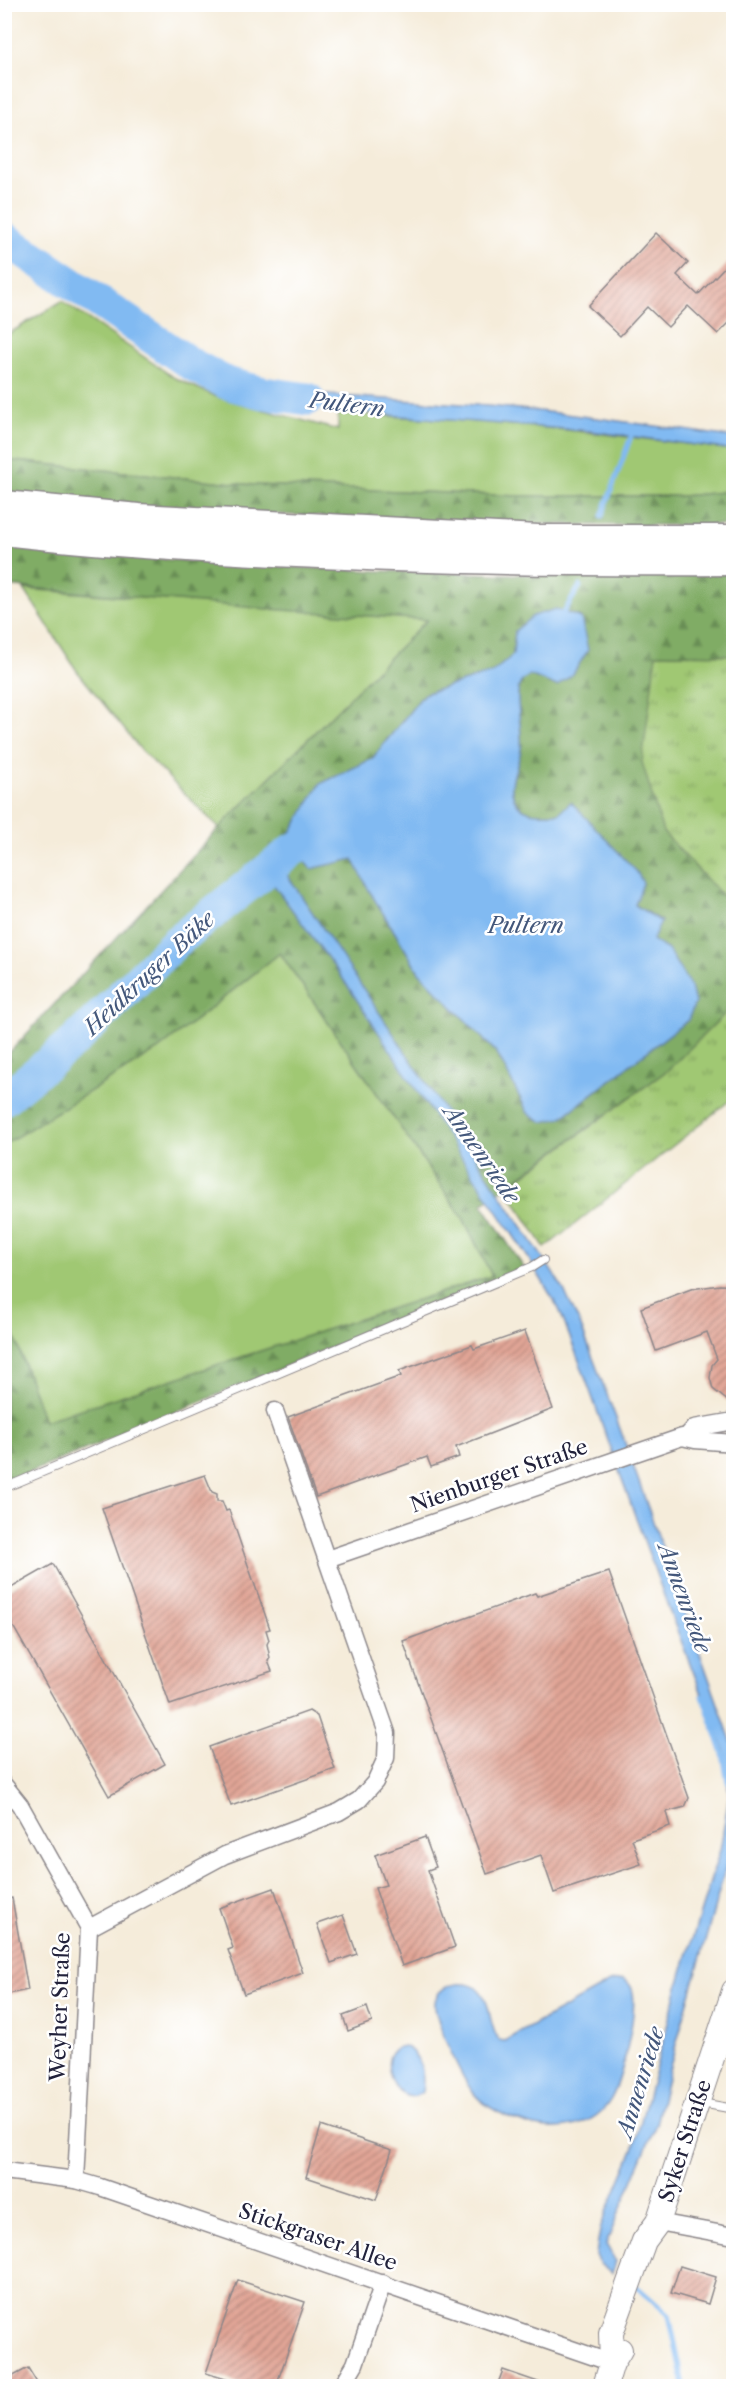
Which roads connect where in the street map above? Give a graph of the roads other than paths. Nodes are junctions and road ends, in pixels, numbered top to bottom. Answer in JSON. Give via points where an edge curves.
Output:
{"nodes":[{"id":1,"x":4,"y":506,"type":"edge"},
{"id":2,"x":4,"y":531,"type":"edge"},
{"id":3,"x":734,"y":539,"type":"edge"},
{"id":4,"x":734,"y":561,"type":"edge"},
{"id":5,"x":543,"y":1260,"type":"dead end"},
{"id":6,"x":275,"y":1411,"type":"dead end"},
{"id":7,"x":734,"y":1421,"type":"edge"},
{"id":8,"x":686,"y":1437,"type":"junction"},
{"id":9,"x":734,"y":1443,"type":"edge"},
{"id":10,"x":4,"y":1488,"type":"edge"},
{"id":11,"x":327,"y":1559,"type":"junction"},
{"id":12,"x":4,"y":1785,"type":"edge"},
{"id":13,"x":89,"y":1928,"type":"junction"},
{"id":14,"x":733,"y":1993,"type":"edge"},
{"id":15,"x":697,"y":2102,"type":"junction"},
{"id":16,"x":734,"y":2109,"type":"edge"},
{"id":17,"x":4,"y":2171,"type":"edge"},
{"id":18,"x":76,"y":2180,"type":"junction"},
{"id":19,"x":658,"y":2222,"type":"junction"},
{"id":20,"x":734,"y":2236,"type":"edge"},
{"id":21,"x":383,"y":2283,"type":"junction"},
{"id":22,"x":612,"y":2363,"type":"junction"},
{"id":23,"x":342,"y":2386,"type":"edge"},
{"id":24,"x":605,"y":2386,"type":"edge"}],
"edges":[{"from":1,"to":3,"type":"highway","via":[[138,518],[538,539]]},
{"from":2,"to":4,"type":"highway","via":[[180,548],[341,556]]},
{"from":5,"to":10,"type":"lane"},
{"from":6,"to":11,"type":"street"},
{"from":7,"to":8,"type":"street","name":"Nienburger Straße","via":[[694,1428]]},
{"from":8,"to":9,"type":"street","name":"Nienburger Straße"},
{"from":8,"to":11,"type":"street","name":"Nienburger Straße"},
{"from":11,"to":13,"type":"street","via":[[387,1733],[386,1758],[375,1782],[359,1800],[339,1812],[225,1855]]},
{"from":12,"to":13,"type":"street","name":"Weyher Straße","via":[[20,1805]]},
{"from":13,"to":18,"type":"street","name":"Weyher Straße"},
{"from":14,"to":15,"type":"main road","name":"Syker Straße"},
{"from":15,"to":16,"type":"lane"},
{"from":15,"to":19,"type":"main road","name":"Syker Straße"},
{"from":17,"to":18,"type":"street","name":"Stickgraser Allee"},
{"from":18,"to":21,"type":"street","name":"Stickgraser Allee"},
{"from":19,"to":20,"type":"street"},
{"from":19,"to":22,"type":"main road","name":"Syker Straße","via":[[657,2247],[643,2268],[634,2295],[627,2339]]},
{"from":21,"to":22,"type":"street","name":"Stickgraser Allee"},
{"from":21,"to":23,"type":"street","via":[[355,2364]]},
{"from":22,"to":24,"type":"main road","name":"Syker Straße"}]}
